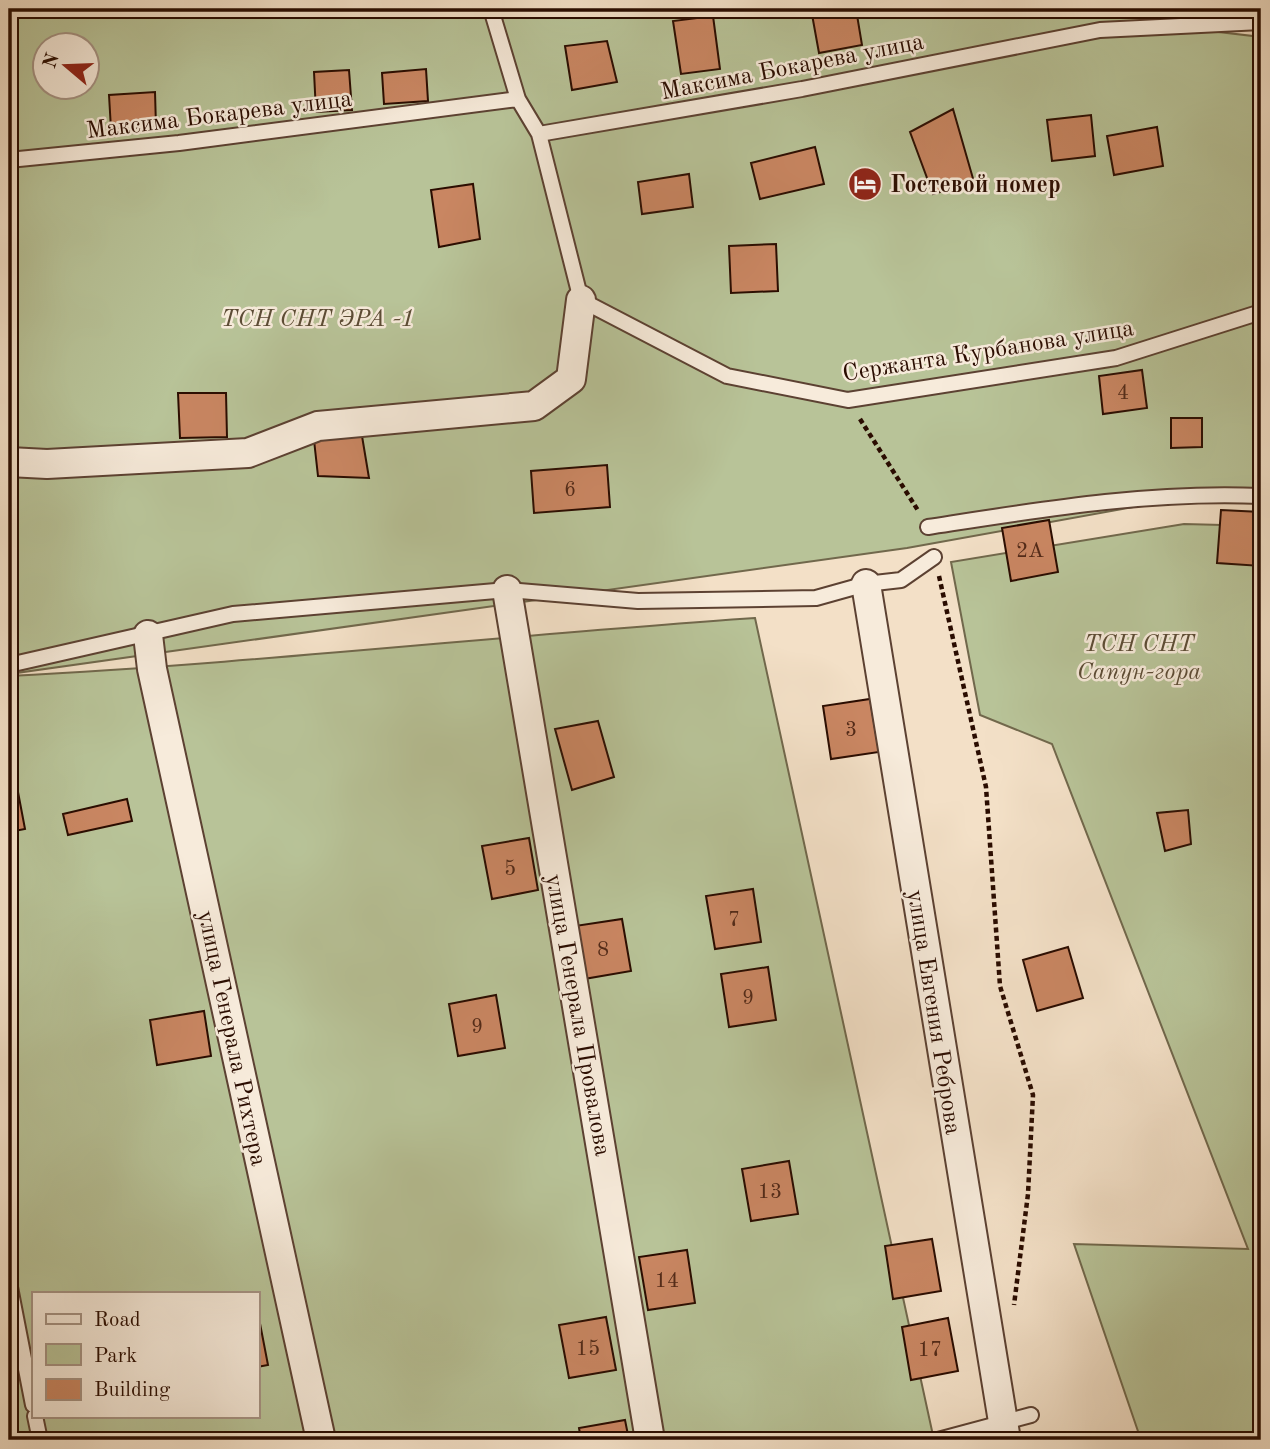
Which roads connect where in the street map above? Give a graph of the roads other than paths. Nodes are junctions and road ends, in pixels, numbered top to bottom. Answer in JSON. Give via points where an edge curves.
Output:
{"nodes":[{"id":1,"x":491,"y":9,"type":"edge"},
{"id":2,"x":1261,"y":22,"type":"edge"},
{"id":3,"x":518,"y":99,"type":"junction"},
{"id":4,"x":540,"y":134,"type":"junction"},
{"id":5,"x":9,"y":160,"type":"edge"},
{"id":6,"x":581,"y":300,"type":"junction"},
{"id":7,"x":1261,"y":312,"type":"edge"},
{"id":8,"x":9,"y":462,"type":"edge"},
{"id":9,"x":1261,"y":496,"type":"edge"},
{"id":10,"x":928,"y":527,"type":"road end"},
{"id":11,"x":934,"y":557,"type":"road end"},
{"id":12,"x":866,"y":584,"type":"junction"},
{"id":13,"x":507,"y":590,"type":"junction"},
{"id":14,"x":148,"y":635,"type":"junction"},
{"id":15,"x":9,"y":665,"type":"edge"},
{"id":16,"x":9,"y":1282,"type":"edge"},
{"id":17,"x":32,"y":1400,"type":"edge"},
{"id":18,"x":1031,"y":1415,"type":"dead end"},
{"id":19,"x":35,"y":1418,"type":"edge"},
{"id":20,"x":1004,"y":1432,"type":"edge"},
{"id":21,"x":40,"y":1440,"type":"edge"},
{"id":22,"x":321,"y":1440,"type":"edge"},
{"id":23,"x":650,"y":1440,"type":"edge"},
{"id":24,"x":938,"y":1440,"type":"edge"}],
"edges":[{"from":1,"to":3,"type":"lane"},
{"from":2,"to":4,"type":"lane","name":"Максима Бокарева улица","via":[[1100,30],[802,89]]},
{"from":3,"to":4,"type":"lane"},
{"from":3,"to":5,"type":"lane","name":"Максима Бокарева улица"},
{"from":4,"to":6,"type":"lane"},
{"from":6,"to":7,"type":"lane","name":"Сержанта Курбанова улица","via":[[727,376],[848,400],[1116,358]]},
{"from":6,"to":8,"type":"street","via":[[571,379],[534,406],[318,426],[247,453]]},
{"from":9,"to":10,"type":"lane","via":[[1205,493],[1129,500]]},
{"from":11,"to":12,"type":"lane","via":[[901,580]]},
{"from":12,"to":13,"type":"lane","via":[[817,598],[739,601],[638,601]]},
{"from":12,"to":20,"type":"street","name":"улица Евгения Реброва"},
{"from":13,"to":14,"type":"lane","via":[[233,614]]},
{"from":13,"to":23,"type":"street","name":"улица Генерала Провалова"},
{"from":14,"to":15,"type":"lane"},
{"from":14,"to":22,"type":"street","name":"улица Генерала Рихтера"},
{"from":16,"to":17,"type":"lane"},
{"from":18,"to":20,"type":"lane"},
{"from":19,"to":21,"type":"lane"},
{"from":20,"to":24,"type":"lane"}]}
